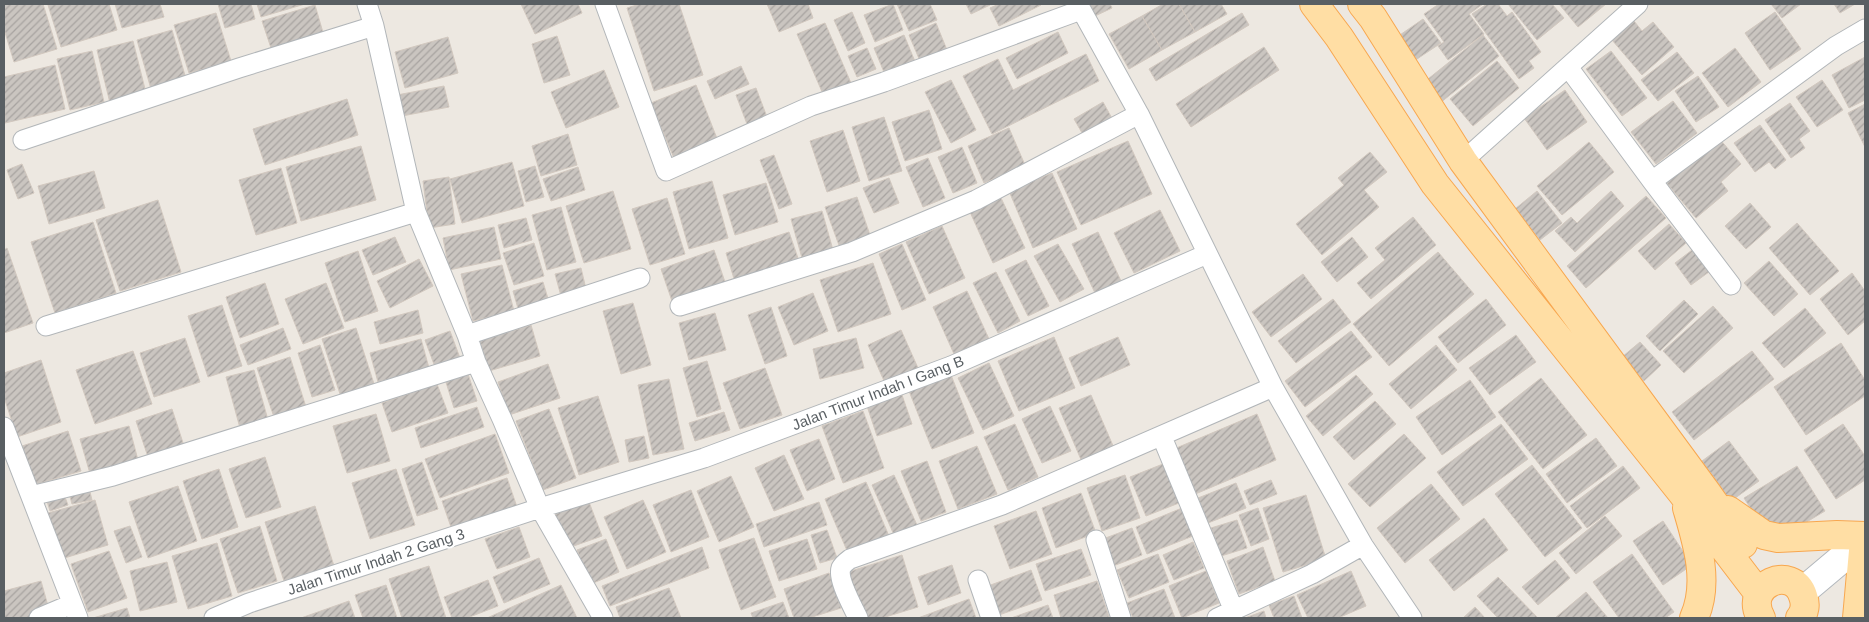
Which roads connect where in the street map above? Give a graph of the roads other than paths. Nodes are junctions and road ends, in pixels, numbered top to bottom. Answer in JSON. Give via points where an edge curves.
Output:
{"nodes":[{"id":1,"x":367,"y":4,"type":"edge"},
{"id":2,"x":605,"y":4,"type":"edge"},
{"id":3,"x":1314,"y":4,"type":"edge"},
{"id":4,"x":1362,"y":4,"type":"edge"},
{"id":5,"x":1638,"y":4,"type":"edge"},
{"id":6,"x":1080,"y":7,"type":"edge"},
{"id":7,"x":374,"y":26,"type":"junction"},
{"id":8,"x":1865,"y":30,"type":"edge"},
{"id":9,"x":1568,"y":66,"type":"junction"},
{"id":10,"x":1139,"y":114,"type":"junction"},
{"id":11,"x":22,"y":140,"type":"dead end"},
{"id":12,"x":1463,"y":161,"type":"junction"},
{"id":13,"x":1652,"y":182,"type":"junction"},
{"id":14,"x":416,"y":212,"type":"junction"},
{"id":15,"x":1207,"y":254,"type":"junction"},
{"id":16,"x":640,"y":278,"type":"dead end"},
{"id":17,"x":1731,"y":285,"type":"dead end"},
{"id":18,"x":680,"y":306,"type":"dead end"},
{"id":19,"x":46,"y":326,"type":"dead end"},
{"id":20,"x":467,"y":334,"type":"junction"},
{"id":21,"x":476,"y":362,"type":"junction"},
{"id":22,"x":1273,"y":388,"type":"junction"},
{"id":23,"x":4,"y":426,"type":"edge"},
{"id":24,"x":1162,"y":437,"type":"junction"},
{"id":25,"x":8,"y":452,"type":"edge"},
{"id":26,"x":1695,"y":493,"type":"junction"},
{"id":27,"x":31,"y":496,"type":"junction"},
{"id":28,"x":540,"y":508,"type":"junction"},
{"id":29,"x":1865,"y":538,"type":"edge"},
{"id":30,"x":1096,"y":540,"type":"dead end"},
{"id":31,"x":1363,"y":545,"type":"junction"},
{"id":32,"x":978,"y":580,"type":"dead end"},
{"id":33,"x":1763,"y":603,"type":"edge"},
{"id":34,"x":1801,"y":605,"type":"edge"},
{"id":35,"x":75,"y":611,"type":"edge"},
{"id":36,"x":1226,"y":615,"type":"edge"},
{"id":37,"x":39,"y":618,"type":"edge"},
{"id":38,"x":214,"y":618,"type":"edge"},
{"id":39,"x":603,"y":618,"type":"edge"},
{"id":40,"x":858,"y":618,"type":"edge"},
{"id":41,"x":991,"y":618,"type":"edge"},
{"id":42,"x":1121,"y":618,"type":"edge"},
{"id":43,"x":1412,"y":618,"type":"edge"},
{"id":44,"x":1694,"y":618,"type":"edge"},
{"id":45,"x":1857,"y":618,"type":"edge"}],
"edges":[{"from":1,"to":7,"type":"street"},
{"from":2,"to":6,"type":"street","via":[[666,171],[811,106],[884,82]]},
{"from":3,"to":26,"type":"main road","via":[[1435,184]]},
{"from":4,"to":12,"type":"main road"},
{"from":5,"to":9,"type":"street"},
{"from":6,"to":10,"type":"street"},
{"from":7,"to":11,"type":"street"},
{"from":7,"to":14,"type":"street"},
{"from":8,"to":13,"type":"street","via":[[1836,46]]},
{"from":9,"to":12,"type":"street"},
{"from":9,"to":13,"type":"street"},
{"from":10,"to":15,"type":"street"},
{"from":10,"to":18,"type":"street","via":[[976,200],[852,252]]},
{"from":12,"to":26,"type":"main road"},
{"from":13,"to":17,"type":"street"},
{"from":14,"to":19,"type":"street"},
{"from":14,"to":20,"type":"street"},
{"from":15,"to":22,"type":"street"},
{"from":15,"to":28,"type":"street","name":"Jalan Timur Indah I Gang B","via":[[951,366],[704,458]]},
{"from":16,"to":20,"type":"street"},
{"from":20,"to":21,"type":"street"},
{"from":21,"to":27,"type":"street","via":[[114,476]]},
{"from":21,"to":28,"type":"street"},
{"from":22,"to":24,"type":"street"},
{"from":22,"to":31,"type":"street"},
{"from":23,"to":25,"type":"street"},
{"from":24,"to":36,"type":"street"},
{"from":24,"to":40,"type":"street","via":[[1002,506],[850,559],[840,569],[840,577]]},
{"from":25,"to":27,"type":"street"},
{"from":26,"to":29,"type":"main road","via":[[1764,535],[1778,538],[1837,535]]},
{"from":26,"to":33,"type":"main road"},
{"from":26,"to":44,"type":"main road","via":[[1702,566],[1698,610]]},
{"from":27,"to":35,"type":"street"},
{"from":28,"to":38,"type":"street","name":"Jalan Timur Indah 2 Gang 3"},
{"from":28,"to":39,"type":"street"},
{"from":29,"to":34,"type":"street"},
{"from":29,"to":45,"type":"main road"},
{"from":30,"to":42,"type":"street"},
{"from":31,"to":36,"type":"street","via":[[1312,574]]},
{"from":31,"to":43,"type":"street"},
{"from":32,"to":41,"type":"street"},
{"from":33,"to":34,"type":"main road","via":[[1784,580],[1798,586]]},
{"from":35,"to":37,"type":"street"}]}
